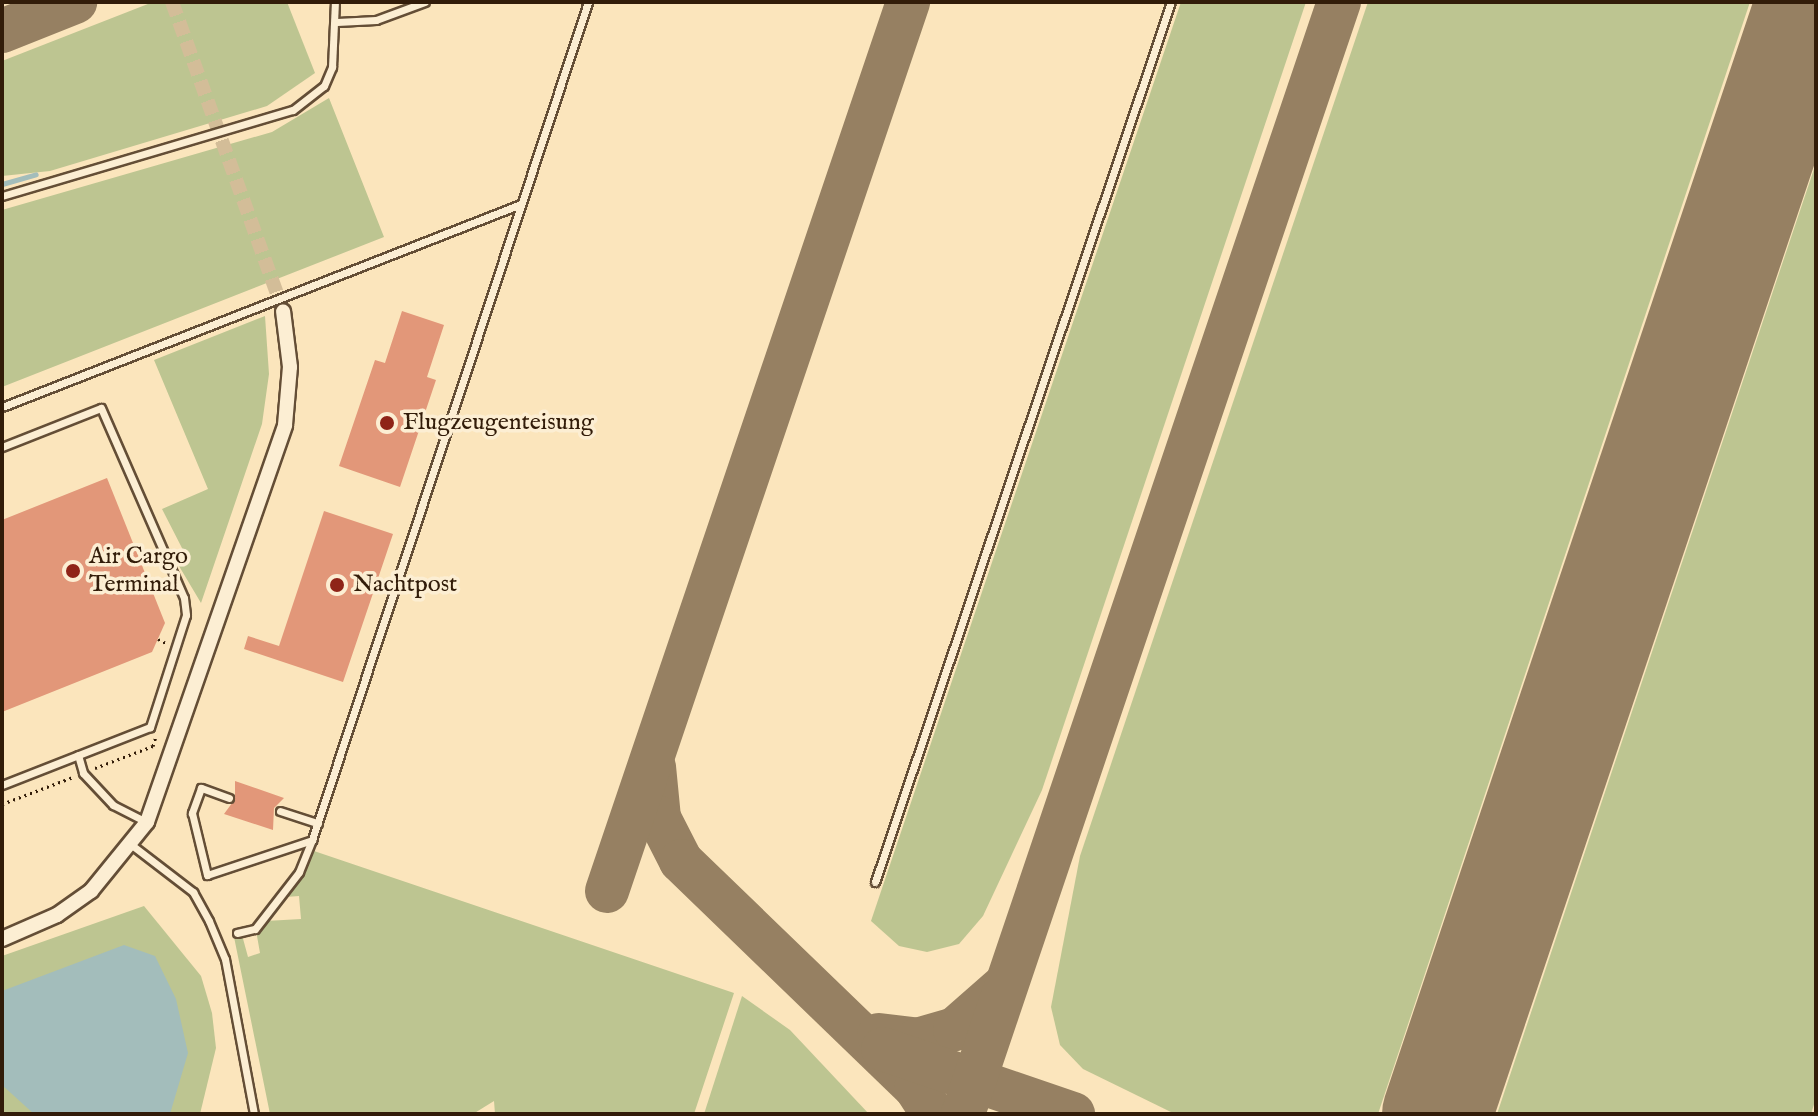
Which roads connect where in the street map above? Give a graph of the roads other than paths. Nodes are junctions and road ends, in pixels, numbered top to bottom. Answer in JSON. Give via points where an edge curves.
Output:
{"nodes":[{"id":1,"x":335,"y":2,"type":"edge"},
{"id":2,"x":425,"y":2,"type":"edge"},
{"id":3,"x":588,"y":2,"type":"edge"},
{"id":4,"x":1171,"y":2,"type":"edge"},
{"id":5,"x":337,"y":22,"type":"junction"},
{"id":6,"x":2,"y":196,"type":"edge"},
{"id":7,"x":521,"y":204,"type":"junction"},
{"id":8,"x":283,"y":311,"type":"tunnel mouth"},
{"id":9,"x":2,"y":407,"type":"edge"},
{"id":10,"x":2,"y":447,"type":"edge"},
{"id":11,"x":78,"y":755,"type":"junction"},
{"id":12,"x":2,"y":785,"type":"edge"},
{"id":13,"x":229,"y":798,"type":"dead end"},
{"id":14,"x":280,"y":811,"type":"dead end"},
{"id":15,"x":147,"y":822,"type":"junction"},
{"id":16,"x":318,"y":823,"type":"junction"},
{"id":17,"x":312,"y":840,"type":"junction"},
{"id":18,"x":133,"y":846,"type":"junction"},
{"id":19,"x":875,"y":882,"type":"dead end"},
{"id":20,"x":237,"y":933,"type":"dead end"},
{"id":21,"x":2,"y":939,"type":"edge"},
{"id":22,"x":254,"y":1114,"type":"edge"}],
"edges":[{"from":1,"to":5,"type":"lane"},
{"from":2,"to":5,"type":"lane","via":[[376,20]]},
{"from":3,"to":7,"type":"lane"},
{"from":4,"to":19,"type":"lane"},
{"from":5,"to":6,"type":"lane","via":[[324,86],[293,110]]},
{"from":7,"to":9,"type":"lane"},
{"from":7,"to":16,"type":"lane"},
{"from":8,"to":15,"type":"street","via":[[290,367],[285,425]]},
{"from":10,"to":11,"type":"lane","via":[[101,408],[184,598],[186,615],[150,727]]},
{"from":11,"to":12,"type":"lane"},
{"from":11,"to":15,"type":"lane","via":[[83,773],[113,805]]},
{"from":13,"to":17,"type":"lane","via":[[201,788],[192,813],[207,875]]},
{"from":14,"to":16,"type":"lane"},
{"from":15,"to":18,"type":"street"},
{"from":16,"to":17,"type":"lane"},
{"from":17,"to":20,"type":"lane","via":[[299,872],[255,929]]},
{"from":18,"to":21,"type":"street","via":[[91,891],[57,915]]},
{"from":18,"to":22,"type":"lane","via":[[193,892],[209,921],[225,959]]}]}
